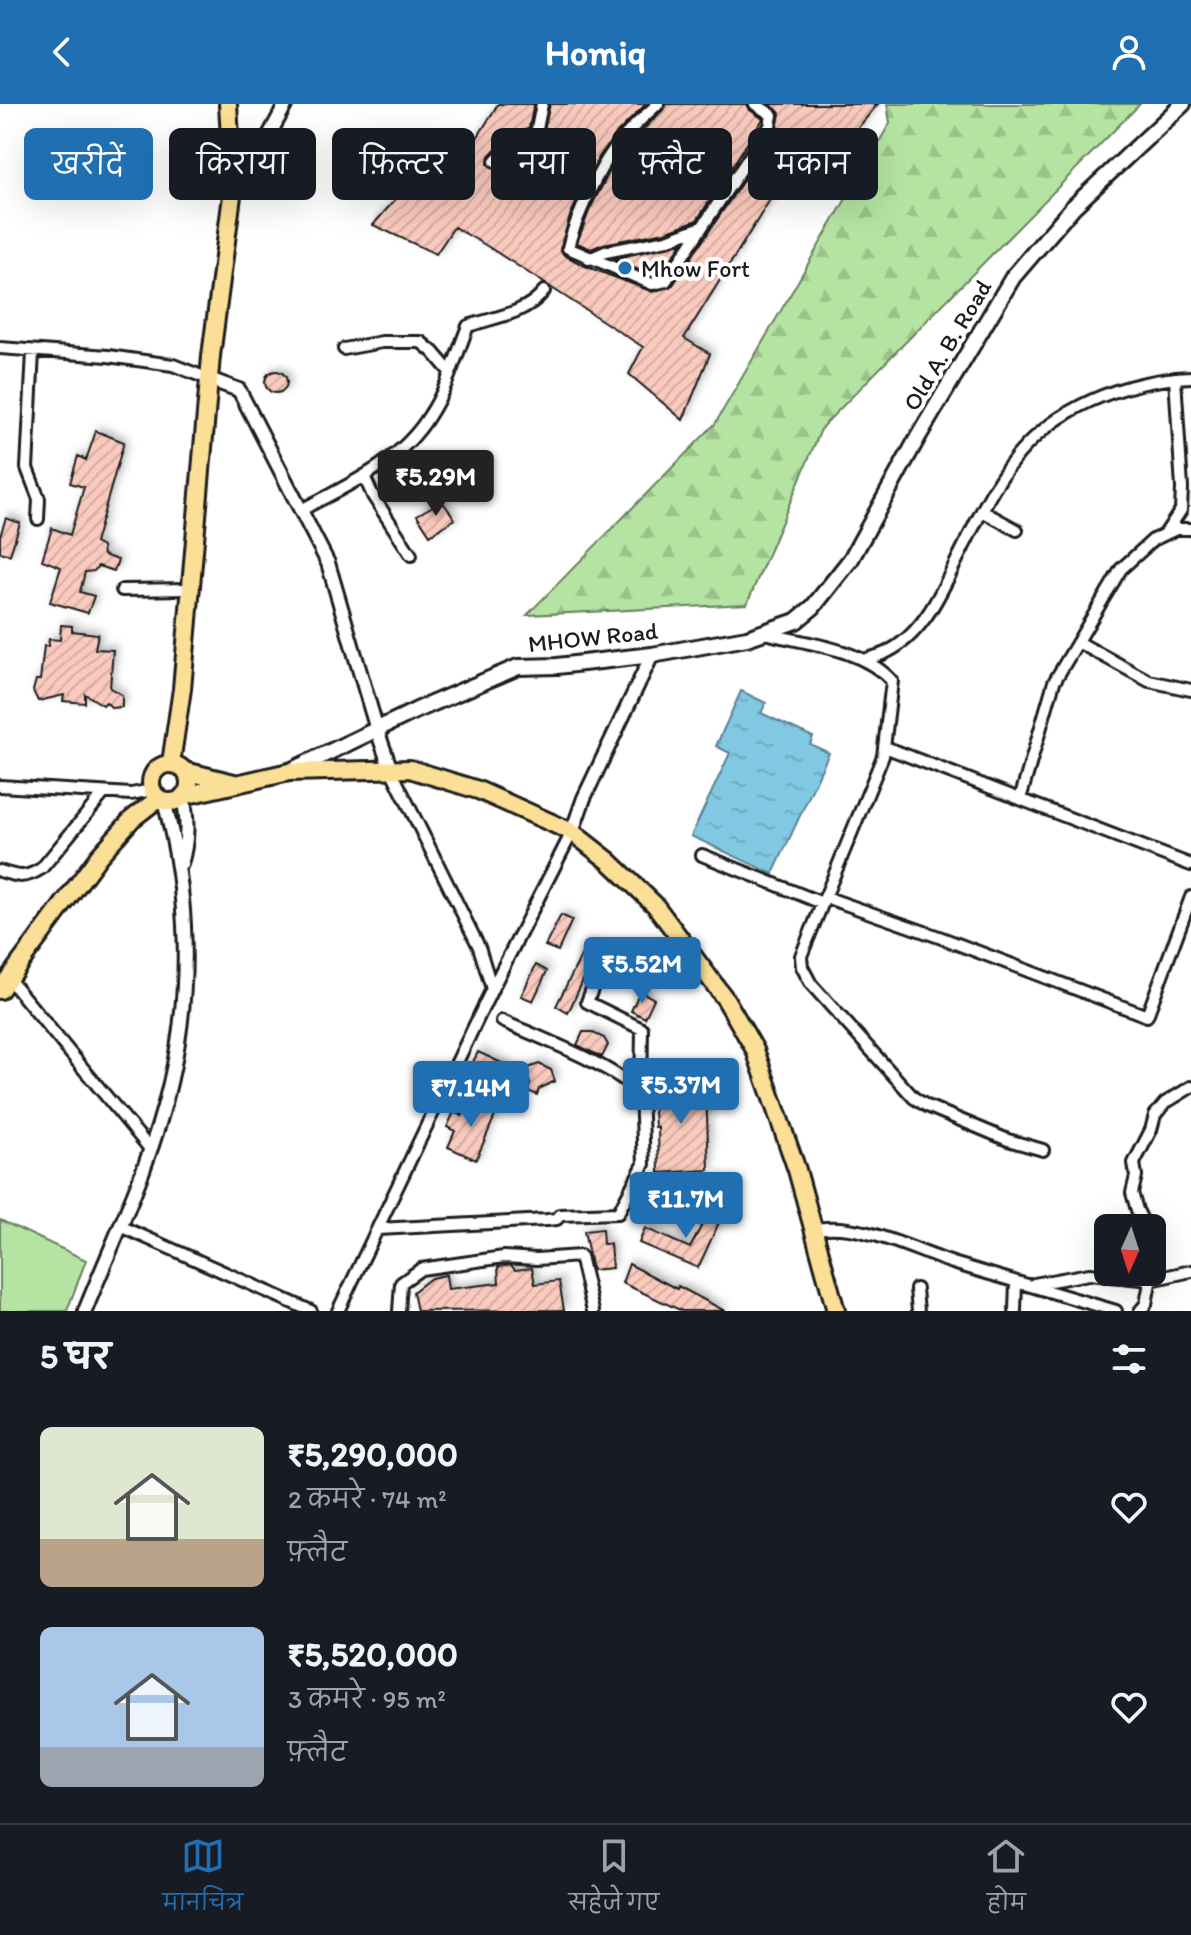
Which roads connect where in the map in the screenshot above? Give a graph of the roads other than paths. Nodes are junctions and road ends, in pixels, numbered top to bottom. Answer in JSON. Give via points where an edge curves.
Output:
{"nodes":[{"id":1,"x":228,"y":104,"type":"edge"},
{"id":2,"x":286,"y":104,"type":"edge"},
{"id":3,"x":542,"y":104,"type":"edge"},
{"id":4,"x":658,"y":104,"type":"edge"},
{"id":5,"x":755,"y":104,"type":"edge"},
{"id":6,"x":1183,"y":104,"type":"edge"},
{"id":7,"x":229,"y":128,"type":"edge"},
{"id":8,"x":273,"y":128,"type":"edge"},
{"id":9,"x":537,"y":128,"type":"edge"},
{"id":10,"x":231,"y":200,"type":"edge"},
{"id":11,"x":702,"y":227,"type":"junction"},
{"id":12,"x":589,"y":259,"type":"junction"},
{"id":13,"x":544,"y":291,"type":"dead end"},
{"id":14,"x":0,"y":348,"type":"edge"},
{"id":15,"x":344,"y":349,"type":"dead end"},
{"id":16,"x":33,"y":352,"type":"junction"},
{"id":17,"x":450,"y":372,"type":"junction"},
{"id":18,"x":1191,"y":377,"type":"edge"},
{"id":19,"x":1175,"y":378,"type":"junction"},
{"id":20,"x":209,"y":379,"type":"junction"},
{"id":21,"x":364,"y":476,"type":"junction"},
{"id":22,"x":301,"y":510,"type":"junction"},
{"id":23,"x":982,"y":511,"type":"junction"},
{"id":24,"x":38,"y":519,"type":"dead end"},
{"id":25,"x":1191,"y":529,"type":"edge"},
{"id":26,"x":1017,"y":530,"type":"dead end"},
{"id":27,"x":1165,"y":534,"type":"junction"},
{"id":28,"x":411,"y":555,"type":"dead end"},
{"id":29,"x":190,"y":589,"type":"junction"},
{"id":30,"x":122,"y":590,"type":"dead end"},
{"id":31,"x":770,"y":630,"type":"junction"},
{"id":32,"x":1078,"y":642,"type":"junction"},
{"id":33,"x":652,"y":655,"type":"junction"},
{"id":34,"x":864,"y":660,"type":"junction"},
{"id":35,"x":1191,"y":690,"type":"edge"},
{"id":36,"x":377,"y":730,"type":"junction"},
{"id":37,"x":885,"y":747,"type":"junction"},
{"id":38,"x":178,"y":767,"type":"junction"},
{"id":39,"x":391,"y":770,"type":"junction"},
{"id":40,"x":289,"y":772,"type":"junction"},
{"id":41,"x":236,"y":783,"type":"junction"},
{"id":42,"x":0,"y":786,"type":"edge"},
{"id":43,"x":104,"y":793,"type":"junction"},
{"id":44,"x":159,"y":796,"type":"junction"},
{"id":45,"x":183,"y":796,"type":"junction"},
{"id":46,"x":1020,"y":799,"type":"junction"},
{"id":47,"x":572,"y":832,"type":"junction"},
{"id":48,"x":702,"y":855,"type":"dead end"},
{"id":49,"x":1191,"y":865,"type":"edge"},
{"id":50,"x":180,"y":867,"type":"junction"},
{"id":51,"x":0,"y":871,"type":"edge"},
{"id":52,"x":1191,"y":897,"type":"edge"},
{"id":53,"x":824,"y":900,"type":"junction"},
{"id":54,"x":599,"y":971,"type":"dead end"},
{"id":55,"x":5,"y":978,"type":"edge"},
{"id":56,"x":492,"y":989,"type":"junction"},
{"id":57,"x":502,"y":1021,"type":"dead end"},
{"id":58,"x":1191,"y":1087,"type":"edge"},
{"id":59,"x":641,"y":1094,"type":"junction"},
{"id":60,"x":150,"y":1149,"type":"junction"},
{"id":61,"x":1043,"y":1150,"type":"dead end"},
{"id":62,"x":1139,"y":1214,"type":"edge"},
{"id":63,"x":120,"y":1226,"type":"junction"},
{"id":64,"x":378,"y":1229,"type":"junction"},
{"id":65,"x":813,"y":1230,"type":"junction"},
{"id":66,"x":1191,"y":1271,"type":"edge"},
{"id":67,"x":1166,"y":1273,"type":"edge"},
{"id":68,"x":1094,"y":1274,"type":"edge"},
{"id":69,"x":1022,"y":1284,"type":"junction"},
{"id":70,"x":1150,"y":1286,"type":"edge"},
{"id":71,"x":916,"y":1289,"type":"dead end"},
{"id":72,"x":85,"y":1311,"type":"edge"},
{"id":73,"x":311,"y":1311,"type":"edge"},
{"id":74,"x":338,"y":1311,"type":"edge"},
{"id":75,"x":399,"y":1311,"type":"edge"},
{"id":76,"x":593,"y":1311,"type":"edge"},
{"id":77,"x":836,"y":1311,"type":"edge"},
{"id":78,"x":918,"y":1311,"type":"edge"},
{"id":79,"x":1015,"y":1311,"type":"edge"},
{"id":80,"x":1116,"y":1311,"type":"edge"},
{"id":81,"x":1140,"y":1311,"type":"edge"}],
"edges":[{"from":1,"to":7,"type":"main road"},
{"from":2,"to":8,"type":"street"},
{"from":3,"to":9,"type":"street"},
{"from":4,"to":12,"type":"street","via":[[600,166],[568,248]]},
{"from":5,"to":11,"type":"street","via":[[772,115],[770,126]]},
{"from":6,"to":31,"type":"main road","name":"Old A. B. Road","via":[[1073,207],[1013,277],[851,559],[813,607],[796,621]]},
{"from":10,"to":20,"type":"main road"},
{"from":11,"to":12,"type":"street"},
{"from":11,"to":12,"type":"street","via":[[666,281],[652,284]]},
{"from":13,"to":17,"type":"street","via":[[516,312],[468,326]]},
{"from":14,"to":16,"type":"street"},
{"from":15,"to":17,"type":"street","via":[[421,342]]},
{"from":16,"to":20,"type":"street","via":[[173,365]]},
{"from":16,"to":24,"type":"street","via":[[27,468],[39,499]]},
{"from":17,"to":21,"type":"street","via":[[416,436]]},
{"from":18,"to":19,"type":"street"},
{"from":19,"to":23,"type":"street","via":[[1121,389],[1055,421],[1025,447]]},
{"from":19,"to":27,"type":"street","via":[[1181,510]]},
{"from":20,"to":22,"type":"street","via":[[239,390]]},
{"from":20,"to":29,"type":"main road"},
{"from":21,"to":22,"type":"street"},
{"from":21,"to":28,"type":"street"},
{"from":22,"to":36,"type":"street","via":[[328,563]]},
{"from":23,"to":26,"type":"street"},
{"from":23,"to":34,"type":"street","via":[[923,620],[886,654]]},
{"from":25,"to":27,"type":"street"},
{"from":27,"to":32,"type":"street","via":[[1121,569]]},
{"from":29,"to":30,"type":"street"},
{"from":29,"to":38,"type":"main road"},
{"from":31,"to":33,"type":"main road","name":"MHOW Road"},
{"from":31,"to":34,"type":"street"},
{"from":32,"to":35,"type":"street","via":[[1149,681]]},
{"from":32,"to":46,"type":"street","via":[[1054,682]]},
{"from":33,"to":36,"type":"main road","name":"MHOW Road","via":[[518,667]]},
{"from":33,"to":47,"type":"street"},
{"from":34,"to":37,"type":"street","via":[[892,681]]},
{"from":36,"to":39,"type":"street"},
{"from":36,"to":40,"type":"main road","name":"MHOW Road"},
{"from":37,"to":46,"type":"street"},
{"from":37,"to":53,"type":"street"},
{"from":38,"to":41,"type":"main road"},
{"from":38,"to":44,"type":"main road","via":[[154,772],[151,784]]},
{"from":38,"to":45,"type":"main road","via":[[189,781]]},
{"from":39,"to":40,"type":"main road"},
{"from":39,"to":47,"type":"main road","via":[[410,769],[478,790]]},
{"from":39,"to":56,"type":"street","via":[[479,947]]},
{"from":40,"to":41,"type":"main road"},
{"from":41,"to":45,"type":"main road"},
{"from":42,"to":43,"type":"street"},
{"from":43,"to":44,"type":"street"},
{"from":43,"to":51,"type":"street","via":[[42,868],[18,877]]},
{"from":44,"to":45,"type":"main road","via":[[174,801]]},
{"from":44,"to":50,"type":"street"},
{"from":44,"to":55,"type":"main road","via":[[99,856]]},
{"from":45,"to":50,"type":"street","via":[[188,822]]},
{"from":46,"to":49,"type":"street"},
{"from":47,"to":56,"type":"street"},
{"from":47,"to":65,"type":"main road","via":[[655,905],[726,1000],[755,1050]]},
{"from":48,"to":53,"type":"street"},
{"from":50,"to":60,"type":"street","via":[[182,1023]]},
{"from":52,"to":53,"type":"street","via":[[1147,1016]]},
{"from":53,"to":61,"type":"street","via":[[801,956],[811,984],[833,1010],[914,1098]]},
{"from":54,"to":59,"type":"street","via":[[587,1002],[642,1029]]},
{"from":55,"to":60,"type":"street"},
{"from":56,"to":64,"type":"street"},
{"from":57,"to":59,"type":"street","via":[[608,1071]]},
{"from":58,"to":62,"type":"street","via":[[1155,1115],[1134,1163],[1132,1193]]},
{"from":59,"to":64,"type":"street","via":[[644,1164],[618,1213]]},
{"from":60,"to":63,"type":"street"},
{"from":63,"to":72,"type":"street"},
{"from":63,"to":73,"type":"street"},
{"from":64,"to":74,"type":"street"},
{"from":65,"to":69,"type":"street","via":[[862,1232]]},
{"from":65,"to":77,"type":"main road"},
{"from":66,"to":67,"type":"street"},
{"from":68,"to":69,"type":"street"},
{"from":69,"to":79,"type":"street"},
{"from":69,"to":80,"type":"street"},
{"from":70,"to":81,"type":"street"},
{"from":71,"to":78,"type":"street"},
{"from":75,"to":76,"type":"street","via":[[401,1283],[421,1269],[504,1257],[580,1256]]}]}
